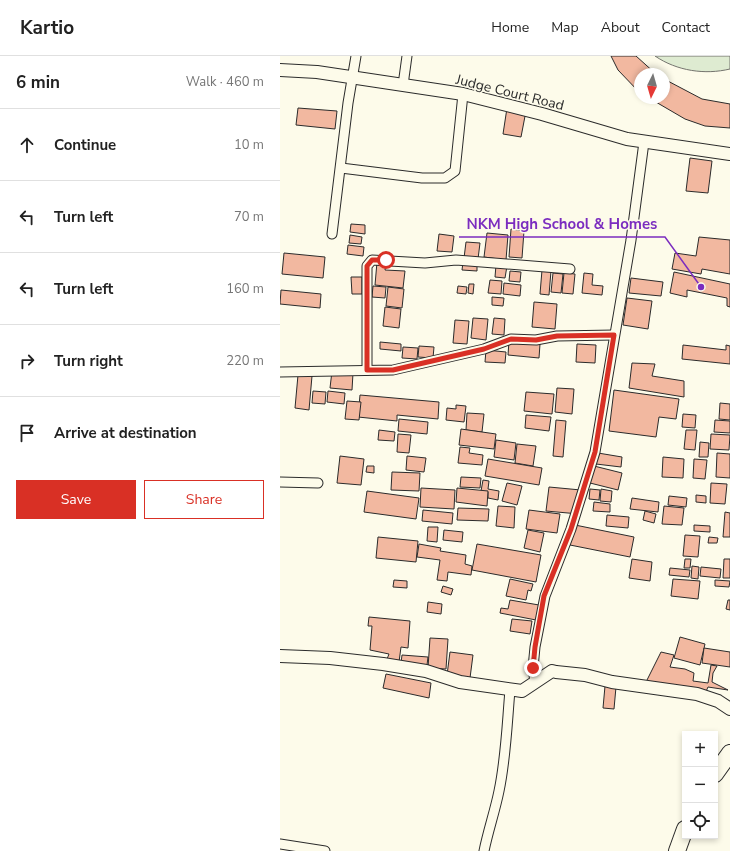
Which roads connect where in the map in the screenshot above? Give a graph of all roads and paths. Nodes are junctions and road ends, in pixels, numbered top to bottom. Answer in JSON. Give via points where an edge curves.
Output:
{"nodes":[{"id":1,"x":356,"y":56,"type":"edge"},
{"id":2,"x":407,"y":56,"type":"edge"},
{"id":3,"x":280,"y":70,"type":"edge"},
{"id":4,"x":352,"y":77,"type":"junction"},
{"id":5,"x":403,"y":85,"type":"junction"},
{"id":6,"x":463,"y":94,"type":"junction"},
{"id":7,"x":644,"y":142,"type":"junction"},
{"id":8,"x":730,"y":154,"type":"edge"},
{"id":9,"x":341,"y":168,"type":"junction"},
{"id":10,"x":332,"y":234,"type":"dead end"},
{"id":11,"x":570,"y":269,"type":"dead end"},
{"id":12,"x":614,"y":335,"type":"junction"},
{"id":13,"x":367,"y":370,"type":"junction"},
{"id":14,"x":282,"y":373,"type":"edge"},
{"id":15,"x":280,"y":482,"type":"edge"},
{"id":16,"x":318,"y":483,"type":"dead end"},
{"id":17,"x":280,"y":656,"type":"edge"},
{"id":18,"x":535,"y":682,"type":"junction"},
{"id":19,"x":510,"y":690,"type":"junction"},
{"id":20,"x":730,"y":709,"type":"edge"},
{"id":21,"x":729,"y":757,"type":"edge"},
{"id":22,"x":718,"y":770,"type":"edge"},
{"id":23,"x":682,"y":837,"type":"edge"},
{"id":24,"x":280,"y":844,"type":"edge"},
{"id":25,"x":325,"y":851,"type":"edge"},
{"id":26,"x":484,"y":851,"type":"edge"},
{"id":27,"x":677,"y":851,"type":"edge"}],
"edges":[{"from":1,"to":4,"type":"street"},
{"from":2,"to":5,"type":"street"},
{"from":3,"to":4,"type":"street","name":"Judge Court Road"},
{"from":4,"to":5,"type":"street","name":"Judge Court Road"},
{"from":4,"to":9,"type":"street"},
{"from":5,"to":6,"type":"street","name":"Judge Court Road"},
{"from":6,"to":7,"type":"street","name":"Judge Court Road"},
{"from":6,"to":9,"type":"street","via":[[455,171],[445,178],[422,178]]},
{"from":7,"to":8,"type":"street","name":"Judge Court Road"},
{"from":7,"to":12,"type":"street","via":[[631,240]]},
{"from":9,"to":10,"type":"street"},
{"from":11,"to":13,"type":"street","via":[[456,260],[425,263],[372,260],[367,266],[366,279]]},
{"from":12,"to":13,"type":"street","via":[[511,339],[484,349],[393,370]]},
{"from":12,"to":18,"type":"street","via":[[595,452],[571,529],[544,596],[535,647]]},
{"from":13,"to":14,"type":"street"},
{"from":15,"to":16,"type":"street"},
{"from":17,"to":19,"type":"street","via":[[383,664],[426,671],[460,682]]},
{"from":18,"to":19,"type":"street","via":[[522,691]]},
{"from":18,"to":20,"type":"street","via":[[552,672],[585,675],[612,682],[697,694],[718,700]]},
{"from":19,"to":26,"type":"street","via":[[499,792]]},
{"from":21,"to":22,"type":"highway"},
{"from":23,"to":27,"type":"highway"},
{"from":24,"to":25,"type":"street"}]}
